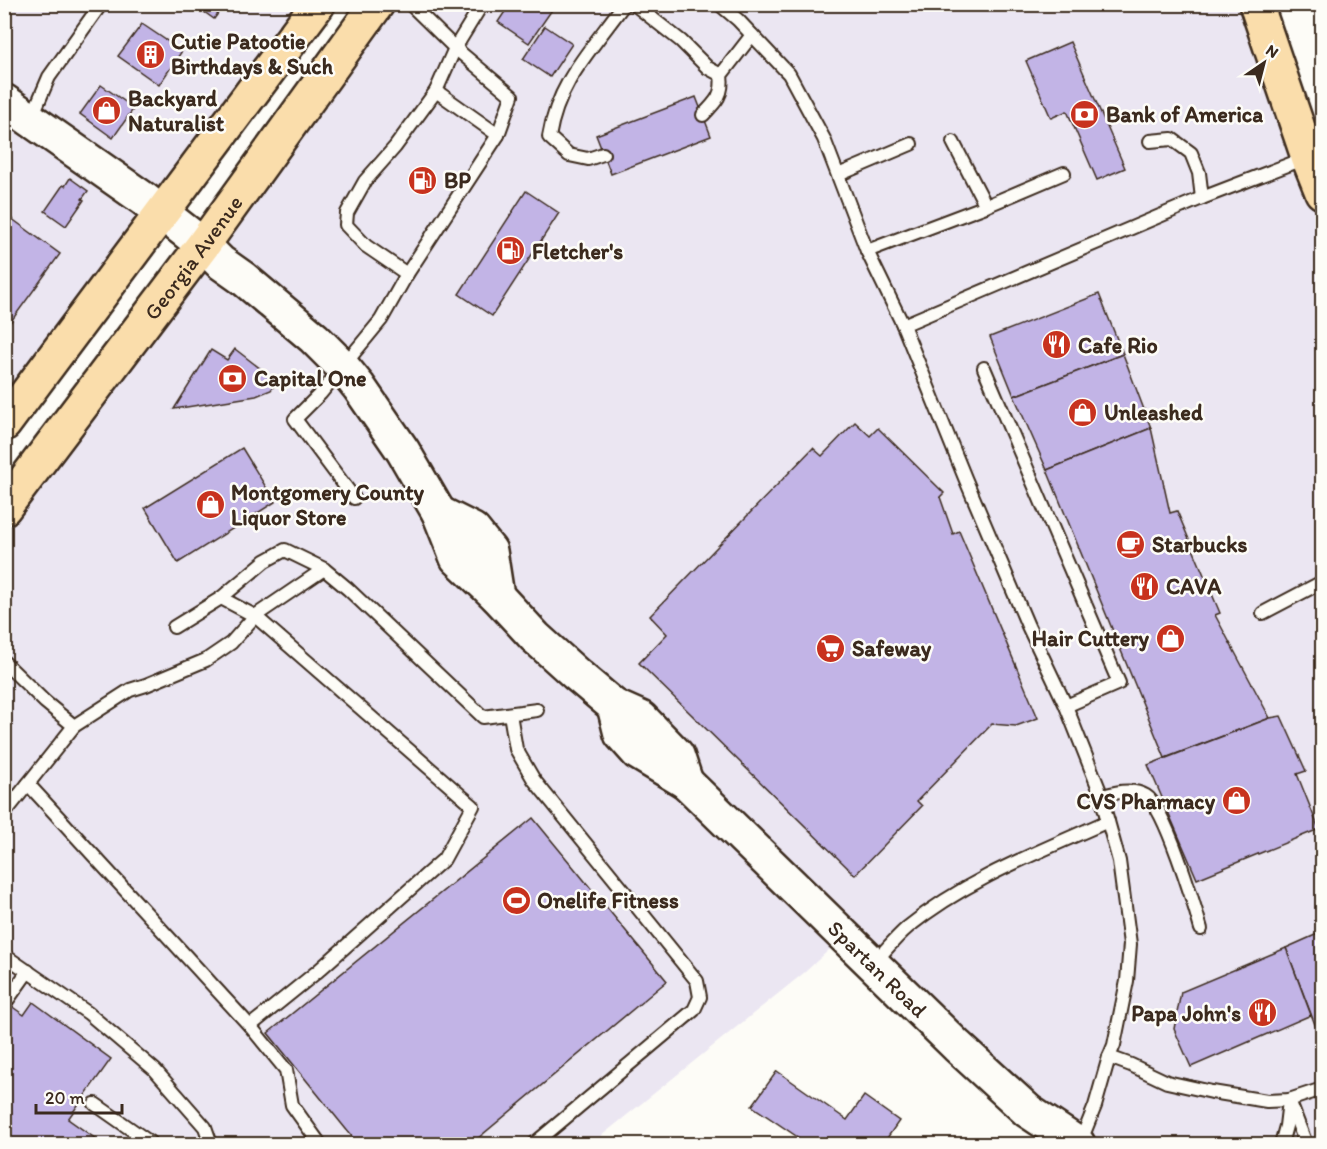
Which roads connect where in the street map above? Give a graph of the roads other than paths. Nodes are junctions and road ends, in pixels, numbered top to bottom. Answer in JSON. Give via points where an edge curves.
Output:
{"nodes":[{"id":1,"x":101,"y":4,"type":"edge"},
{"id":2,"x":377,"y":4,"type":"edge"},
{"id":3,"x":410,"y":4,"type":"edge"},
{"id":4,"x":482,"y":4,"type":"edge"},
{"id":5,"x":624,"y":4,"type":"edge"},
{"id":6,"x":634,"y":4,"type":"edge"},
{"id":7,"x":719,"y":4,"type":"edge"},
{"id":8,"x":1256,"y":4,"type":"edge"},
{"id":9,"x":315,"y":6,"type":"edge"},
{"id":10,"x":752,"y":35,"type":"junction"},
{"id":11,"x":455,"y":48,"type":"junction"},
{"id":12,"x":721,"y":75,"type":"junction"},
{"id":13,"x":436,"y":91,"type":"junction"},
{"id":14,"x":17,"y":111,"type":"edge"},
{"id":15,"x":703,"y":116,"type":"dead end"},
{"id":16,"x":498,"y":135,"type":"junction"},
{"id":17,"x":1150,"y":141,"type":"dead end"},
{"id":18,"x":953,"y":142,"type":"dead end"},
{"id":19,"x":911,"y":144,"type":"dead end"},
{"id":20,"x":603,"y":154,"type":"dead end"},
{"id":21,"x":1316,"y":155,"type":"edge"},
{"id":22,"x":1064,"y":173,"type":"dead end"},
{"id":23,"x":838,"y":175,"type":"junction"},
{"id":24,"x":1323,"y":192,"type":"edge"},
{"id":25,"x":1202,"y":198,"type":"junction"},
{"id":26,"x":986,"y":206,"type":"junction"},
{"id":27,"x":161,"y":212,"type":"junction"},
{"id":28,"x":203,"y":245,"type":"junction"},
{"id":29,"x":867,"y":251,"type":"junction"},
{"id":30,"x":407,"y":274,"type":"junction"},
{"id":31,"x":903,"y":325,"type":"junction"},
{"id":32,"x":342,"y":366,"type":"junction"},
{"id":33,"x":984,"y":368,"type":"dead end"},
{"id":34,"x":4,"y":424,"type":"edge"},
{"id":35,"x":354,"y":498,"type":"dead end"},
{"id":36,"x":4,"y":508,"type":"edge"},
{"id":37,"x":324,"y":569,"type":"junction"},
{"id":38,"x":1323,"y":582,"type":"edge"},
{"id":39,"x":221,"y":598,"type":"junction"},
{"id":40,"x":1263,"y":613,"type":"dead end"},
{"id":41,"x":255,"y":616,"type":"junction"},
{"id":42,"x":174,"y":627,"type":"dead end"},
{"id":43,"x":4,"y":662,"type":"edge"},
{"id":44,"x":1066,"y":706,"type":"junction"},
{"id":45,"x":537,"y":710,"type":"dead end"},
{"id":46,"x":510,"y":714,"type":"junction"},
{"id":47,"x":74,"y":726,"type":"junction"},
{"id":48,"x":28,"y":784,"type":"junction"},
{"id":49,"x":1101,"y":798,"type":"junction"},
{"id":50,"x":4,"y":813,"type":"edge"},
{"id":51,"x":1108,"y":821,"type":"junction"},
{"id":52,"x":1201,"y":929,"type":"dead end"},
{"id":53,"x":4,"y":955,"type":"edge"},
{"id":54,"x":873,"y":964,"type":"junction"},
{"id":55,"x":28,"y":971,"type":"junction"},
{"id":56,"x":6,"y":1002,"type":"edge"},
{"id":57,"x":250,"y":1026,"type":"junction"},
{"id":58,"x":1109,"y":1057,"type":"junction"},
{"id":59,"x":1323,"y":1089,"type":"edge"},
{"id":60,"x":1289,"y":1100,"type":"junction"},
{"id":61,"x":95,"y":1104,"type":"dead end"},
{"id":62,"x":152,"y":1144,"type":"edge"},
{"id":63,"x":212,"y":1144,"type":"edge"},
{"id":64,"x":320,"y":1144,"type":"edge"},
{"id":65,"x":534,"y":1144,"type":"edge"},
{"id":66,"x":1079,"y":1144,"type":"edge"},
{"id":67,"x":1281,"y":1144,"type":"edge"},
{"id":68,"x":1306,"y":1144,"type":"edge"}],
"edges":[{"from":1,"to":14,"type":"lane","via":[[49,76]]},
{"from":2,"to":28,"type":"main road","name":"Georgia Avenue"},
{"from":3,"to":11,"type":"lane"},
{"from":4,"to":11,"type":"lane"},
{"from":5,"to":20,"type":"lane","via":[[572,73],[552,119],[549,137],[569,155],[588,159]]},
{"from":6,"to":12,"type":"lane"},
{"from":7,"to":10,"type":"lane"},
{"from":8,"to":21,"type":"main road"},
{"from":9,"to":27,"type":"main road"},
{"from":10,"to":12,"type":"lane"},
{"from":10,"to":23,"type":"lane","via":[[789,74],[824,139]]},
{"from":11,"to":13,"type":"lane"},
{"from":11,"to":16,"type":"lane","via":[[512,96]]},
{"from":12,"to":15,"type":"lane","via":[[723,86]]},
{"from":13,"to":16,"type":"lane"},
{"from":13,"to":30,"type":"lane","via":[[365,181],[347,213],[346,225],[366,246]]},
{"from":14,"to":27,"type":"street","name":"Spartan Road"},
{"from":16,"to":30,"type":"lane"},
{"from":17,"to":25,"type":"lane","via":[[1172,140],[1191,153],[1199,173]]},
{"from":18,"to":26,"type":"lane"},
{"from":19,"to":23,"type":"lane"},
{"from":21,"to":24,"type":"main road"},
{"from":21,"to":25,"type":"lane"},
{"from":22,"to":26,"type":"lane"},
{"from":23,"to":29,"type":"lane"},
{"from":25,"to":31,"type":"lane"},
{"from":26,"to":29,"type":"lane"},
{"from":27,"to":28,"type":"street","name":"Spartan Road"},
{"from":27,"to":34,"type":"main road"},
{"from":28,"to":32,"type":"street","name":"Spartan Road"},
{"from":28,"to":36,"type":"main road","name":"Georgia Avenue"},
{"from":29,"to":31,"type":"lane"},
{"from":30,"to":32,"type":"lane","via":[[381,320]]},
{"from":31,"to":44,"type":"lane","via":[[1028,626]]},
{"from":32,"to":35,"type":"lane","via":[[295,419]]},
{"from":32,"to":54,"type":"street","name":"Spartan Road","via":[[403,451],[439,513],[473,530],[490,551],[496,596],[535,637],[614,706],[641,718],[677,755],[686,782]]},
{"from":33,"to":44,"type":"lane","via":[[1119,683]]},
{"from":37,"to":39,"type":"lane","via":[[285,550],[265,561]]},
{"from":37,"to":41,"type":"lane"},
{"from":37,"to":46,"type":"lane","via":[[483,717]]},
{"from":38,"to":40,"type":"lane"},
{"from":39,"to":41,"type":"lane"},
{"from":39,"to":42,"type":"lane"},
{"from":41,"to":47,"type":"lane","via":[[231,643],[206,660],[130,690]]},
{"from":41,"to":57,"type":"lane","via":[[473,806],[444,859]]},
{"from":43,"to":47,"type":"lane"},
{"from":44,"to":49,"type":"lane"},
{"from":45,"to":46,"type":"lane"},
{"from":46,"to":65,"type":"lane","via":[[516,749],[534,780],[697,981],[700,997],[694,1010]]},
{"from":47,"to":48,"type":"lane"},
{"from":48,"to":50,"type":"lane"},
{"from":48,"to":57,"type":"lane"},
{"from":49,"to":51,"type":"lane"},
{"from":49,"to":52,"type":"lane","via":[[1118,792],[1138,792],[1149,797],[1183,873]]},
{"from":51,"to":54,"type":"lane","via":[[988,875],[948,899],[907,928]]},
{"from":51,"to":58,"type":"lane","via":[[1119,861],[1130,944],[1128,981]]},
{"from":53,"to":55,"type":"lane"},
{"from":54,"to":66,"type":"street","name":"Spartan Road","via":[[1028,1112]]},
{"from":55,"to":56,"type":"lane"},
{"from":55,"to":63,"type":"lane","via":[[88,1013],[154,1070],[205,1127]]},
{"from":57,"to":64,"type":"lane","via":[[286,1070],[292,1105]]},
{"from":58,"to":60,"type":"lane","via":[[1167,1082],[1267,1101]]},
{"from":58,"to":66,"type":"lane"},
{"from":59,"to":60,"type":"lane"},
{"from":60,"to":67,"type":"lane"},
{"from":60,"to":68,"type":"lane"},
{"from":61,"to":62,"type":"lane"}]}
